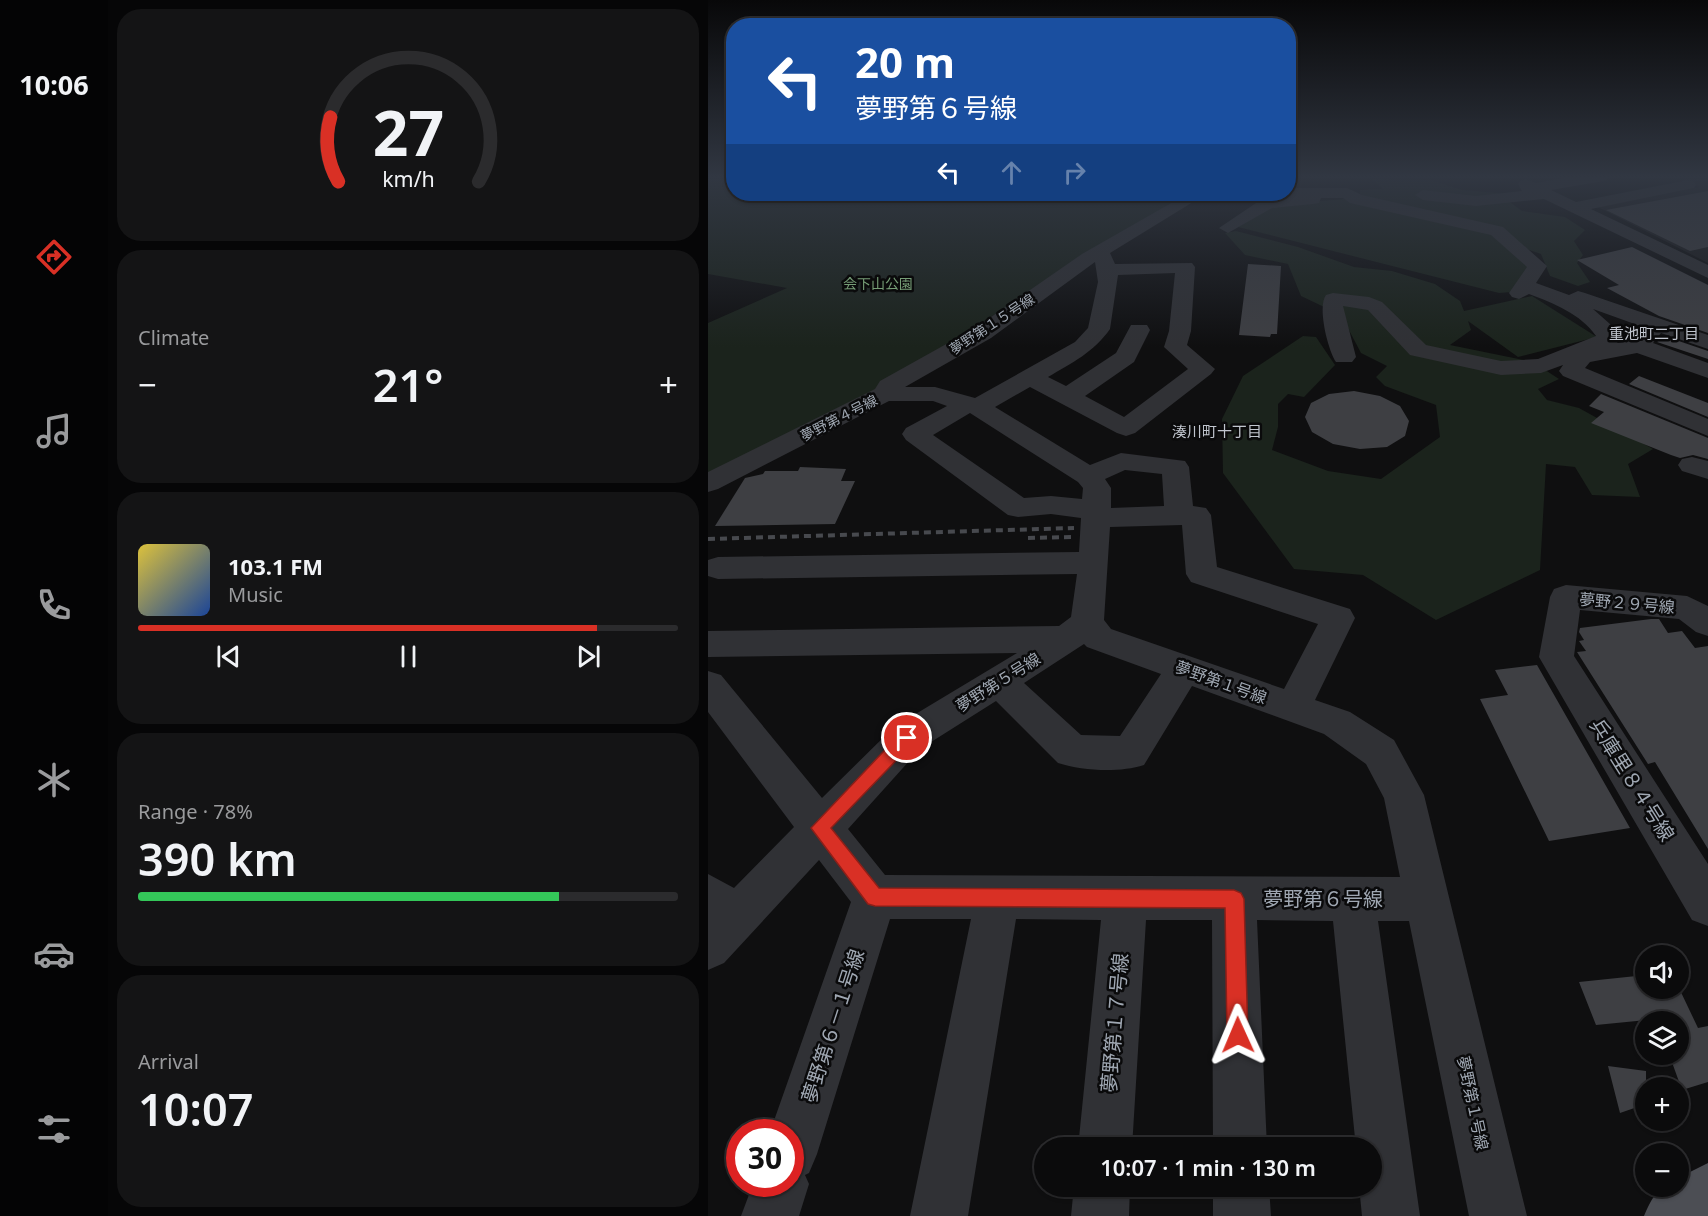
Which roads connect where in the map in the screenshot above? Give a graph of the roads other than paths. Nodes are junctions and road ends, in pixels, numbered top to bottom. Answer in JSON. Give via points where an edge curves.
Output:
{"nodes":[{"id":1,"x":1144,"y":233,"type":"edge"},
{"id":2,"x":1499,"y":233,"type":"edge"},
{"id":3,"x":1628,"y":233,"type":"edge"},
{"id":4,"x":1104,"y":261,"type":"junction"},
{"id":5,"x":1707,"y":270,"type":"edge"},
{"id":6,"x":1524,"y":286,"type":"junction"},
{"id":7,"x":1657,"y":324,"type":"junction"},
{"id":8,"x":1099,"y":329,"type":"junction"},
{"id":9,"x":1139,"y":330,"type":"junction"},
{"id":10,"x":1180,"y":331,"type":"junction"},
{"id":11,"x":1708,"y":342,"type":"edge"},
{"id":12,"x":1639,"y":346,"type":"junction"},
{"id":13,"x":1344,"y":357,"type":"dead end"},
{"id":14,"x":1708,"y":371,"type":"edge"},
{"id":15,"x":1030,"y":377,"type":"junction"},
{"id":16,"x":885,"y":394,"type":"junction"},
{"id":17,"x":1067,"y":397,"type":"junction"},
{"id":18,"x":973,"y":405,"type":"junction"},
{"id":19,"x":1701,"y":447,"type":"edge"},
{"id":20,"x":1088,"y":476,"type":"junction"},
{"id":21,"x":708,"y":483,"type":"edge"},
{"id":22,"x":1097,"y":514,"type":"junction"},
{"id":23,"x":1179,"y":514,"type":"junction"},
{"id":24,"x":1094,"y":563,"type":"junction"},
{"id":25,"x":718,"y":568,"type":"dead end"},
{"id":26,"x":1708,"y":623,"type":"edge"},
{"id":27,"x":1077,"y":631,"type":"junction"},
{"id":28,"x":708,"y":644,"type":"edge"},
{"id":29,"x":1556,"y":657,"type":"joint"},
{"id":30,"x":1184,"y":669,"type":"junction"},
{"id":31,"x":998,"y":681,"type":"junction"},
{"id":32,"x":708,"y":685,"type":"edge"},
{"id":33,"x":1293,"y":708,"type":"junction"},
{"id":34,"x":819,"y":828,"type":"junction"},
{"id":35,"x":875,"y":897,"type":"junction"},
{"id":36,"x":996,"y":899,"type":"junction"},
{"id":37,"x":1125,"y":899,"type":"junction"},
{"id":38,"x":1234,"y":899,"type":"junction"},
{"id":39,"x":1429,"y":899,"type":"junction"},
{"id":40,"x":1353,"y":900,"type":"junction"},
{"id":41,"x":1708,"y":904,"type":"edge"},
{"id":42,"x":718,"y":920,"type":"edge"},
{"id":43,"x":802,"y":1119,"type":"edge"},
{"id":44,"x":1106,"y":1137,"type":"edge"},
{"id":45,"x":1240,"y":1137,"type":"edge"},
{"id":46,"x":777,"y":1197,"type":"edge"},
{"id":47,"x":1101,"y":1197,"type":"edge"},
{"id":48,"x":1241,"y":1197,"type":"edge"},
{"id":49,"x":770,"y":1216,"type":"edge"},
{"id":50,"x":939,"y":1216,"type":"edge"},
{"id":51,"x":1100,"y":1216,"type":"edge"},
{"id":52,"x":1242,"y":1216,"type":"edge"},
{"id":53,"x":1391,"y":1216,"type":"edge"},
{"id":54,"x":1498,"y":1216,"type":"edge"}],
"edges":[{"from":1,"to":4,"type":"street","name":"夢野第１５号線"},
{"from":2,"to":6,"type":"street","via":[[1538,266]]},
{"from":3,"to":5,"type":"street"},
{"from":4,"to":8,"type":"street","via":[[1108,282]]},
{"from":4,"to":10,"type":"street","via":[[1185,267]]},
{"from":4,"to":16,"type":"street","name":"夢野第１５号線","via":[[889,386]]},
{"from":6,"to":7,"type":"street"},
{"from":6,"to":13,"type":"street","via":[[1547,293],[1602,325],[1609,339],[1542,366],[1501,368],[1418,350],[1376,306],[1333,299],[1332,311]]},
{"from":7,"to":11,"type":"street"},
{"from":7,"to":12,"type":"street"},
{"from":8,"to":9,"type":"street"},
{"from":8,"to":15,"type":"street","via":[[1083,347]]},
{"from":9,"to":10,"type":"street"},
{"from":9,"to":17,"type":"street","via":[[1126,357]]},
{"from":10,"to":17,"type":"street","via":[[1175,347],[1203,369],[1126,428]]},
{"from":12,"to":14,"type":"street"},
{"from":12,"to":19,"type":"street","via":[[1582,357],[1571,371]]},
{"from":15,"to":17,"type":"street"},
{"from":15,"to":18,"type":"street"},
{"from":16,"to":18,"type":"street","name":"夢野第４号線","via":[[935,394]]},
{"from":16,"to":21,"type":"street","name":"夢野第４号線"},
{"from":18,"to":20,"type":"street"},
{"from":18,"to":22,"type":"street","via":[[915,434],[1018,508],[1051,505]]},
{"from":20,"to":22,"type":"street","via":[[1097,488]]},
{"from":20,"to":23,"type":"street","via":[[1121,461],[1175,466]]},
{"from":22,"to":23,"type":"street"},
{"from":22,"to":24,"type":"street"},
{"from":23,"to":33,"type":"street","via":[[1196,515],[1202,574],[1338,618]]},
{"from":24,"to":25,"type":"street"},
{"from":24,"to":27,"type":"street"},
{"from":26,"to":29,"type":"street","name":"夢野２９号線","via":[[1687,609],[1566,597]]},
{"from":27,"to":28,"type":"street"},
{"from":27,"to":30,"type":"street","name":"夢野第１号線"},
{"from":27,"to":31,"type":"street","name":"夢野第５号線"},
{"from":29,"to":41,"type":"street","name":"兵庫里８４号線"},
{"from":30,"to":31,"type":"street","via":[[1130,753],[1072,751]]},
{"from":30,"to":33,"type":"street","name":"夢野第１号線"},
{"from":31,"to":34,"type":"street","name":"夢野第５号線","via":[[907,738]]},
{"from":32,"to":34,"type":"street"},
{"from":33,"to":39,"type":"street","name":"夢野第１号線","via":[[1337,723],[1380,752],[1404,795]]},
{"from":34,"to":35,"type":"street"},
{"from":34,"to":42,"type":"street","name":"夢野第５号線"},
{"from":35,"to":36,"type":"street","name":"夢野第６号線"},
{"from":35,"to":43,"type":"street","name":"夢野第６－１号線"},
{"from":36,"to":37,"type":"street","name":"夢野第６号線"},
{"from":36,"to":50,"type":"street"},
{"from":37,"to":38,"type":"street","name":"夢野第６号線"},
{"from":37,"to":44,"type":"street","name":"夢野第１７号線"},
{"from":38,"to":40,"type":"street","name":"夢野第６号線"},
{"from":38,"to":45,"type":"street"},
{"from":39,"to":40,"type":"street","name":"夢野第６号線"},
{"from":39,"to":54,"type":"street","name":"夢野第１号線"},
{"from":40,"to":53,"type":"street"},
{"from":46,"to":49,"type":"street"},
{"from":47,"to":51,"type":"street"},
{"from":48,"to":52,"type":"street"}]}
